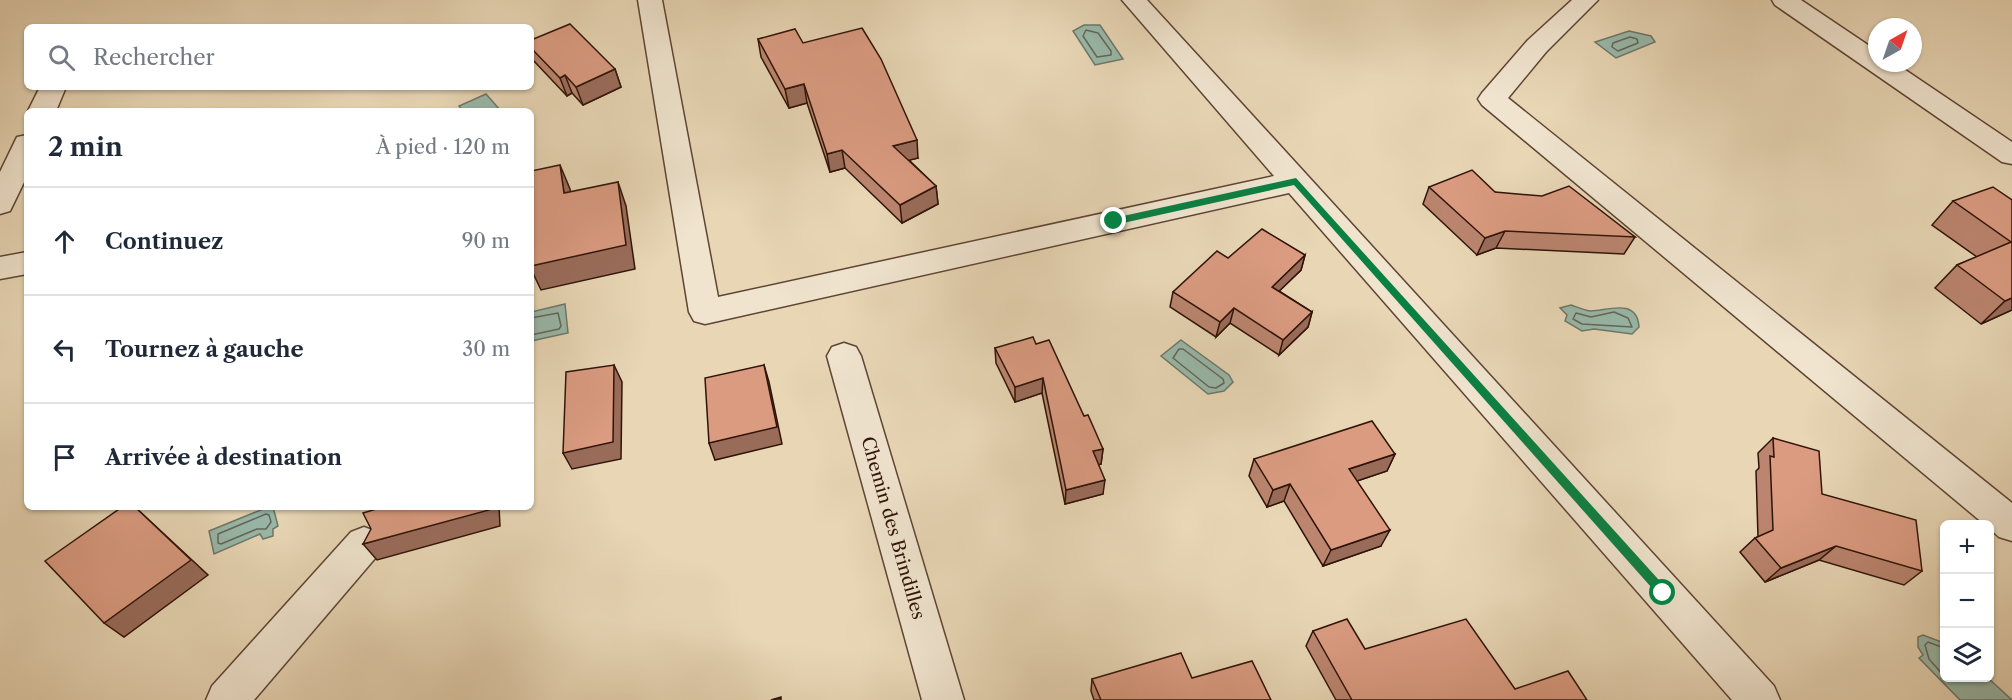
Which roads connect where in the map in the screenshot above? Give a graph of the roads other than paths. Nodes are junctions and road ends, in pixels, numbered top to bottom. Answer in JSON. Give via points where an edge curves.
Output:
{"nodes":[{"id":1,"x":650,"y":0,"type":"edge"},
{"id":2,"x":1134,"y":0,"type":"edge"},
{"id":3,"x":1586,"y":0,"type":"edge"},
{"id":4,"x":1784,"y":0,"type":"edge"},
{"id":5,"x":52,"y":90,"type":"edge"},
{"id":6,"x":43,"y":108,"type":"edge"},
{"id":7,"x":24,"y":151,"type":"edge"},
{"id":8,"x":2012,"y":155,"type":"edge"},
{"id":9,"x":1296,"y":181,"type":"junction"},
{"id":10,"x":0,"y":204,"type":"edge"},
{"id":11,"x":24,"y":264,"type":"edge"},
{"id":12,"x":0,"y":268,"type":"edge"},
{"id":13,"x":844,"y":356,"type":"dead end"},
{"id":14,"x":2012,"y":525,"type":"edge"},
{"id":15,"x":364,"y":544,"type":"edge"},
{"id":16,"x":227,"y":700,"type":"edge"},
{"id":17,"x":943,"y":700,"type":"edge"},
{"id":18,"x":1759,"y":700,"type":"edge"}],
"edges":[{"from":1,"to":9,"type":"street","via":[[705,312]]},
{"from":2,"to":9,"type":"street"},
{"from":3,"to":14,"type":"street","via":[[1537,46],[1492,99]]},
{"from":4,"to":8,"type":"street"},
{"from":5,"to":6,"type":"street"},
{"from":7,"to":10,"type":"street"},
{"from":9,"to":18,"type":"street"},
{"from":11,"to":12,"type":"street"},
{"from":13,"to":17,"type":"street","name":"Chemin des Brindilles"},
{"from":15,"to":16,"type":"street"}]}
